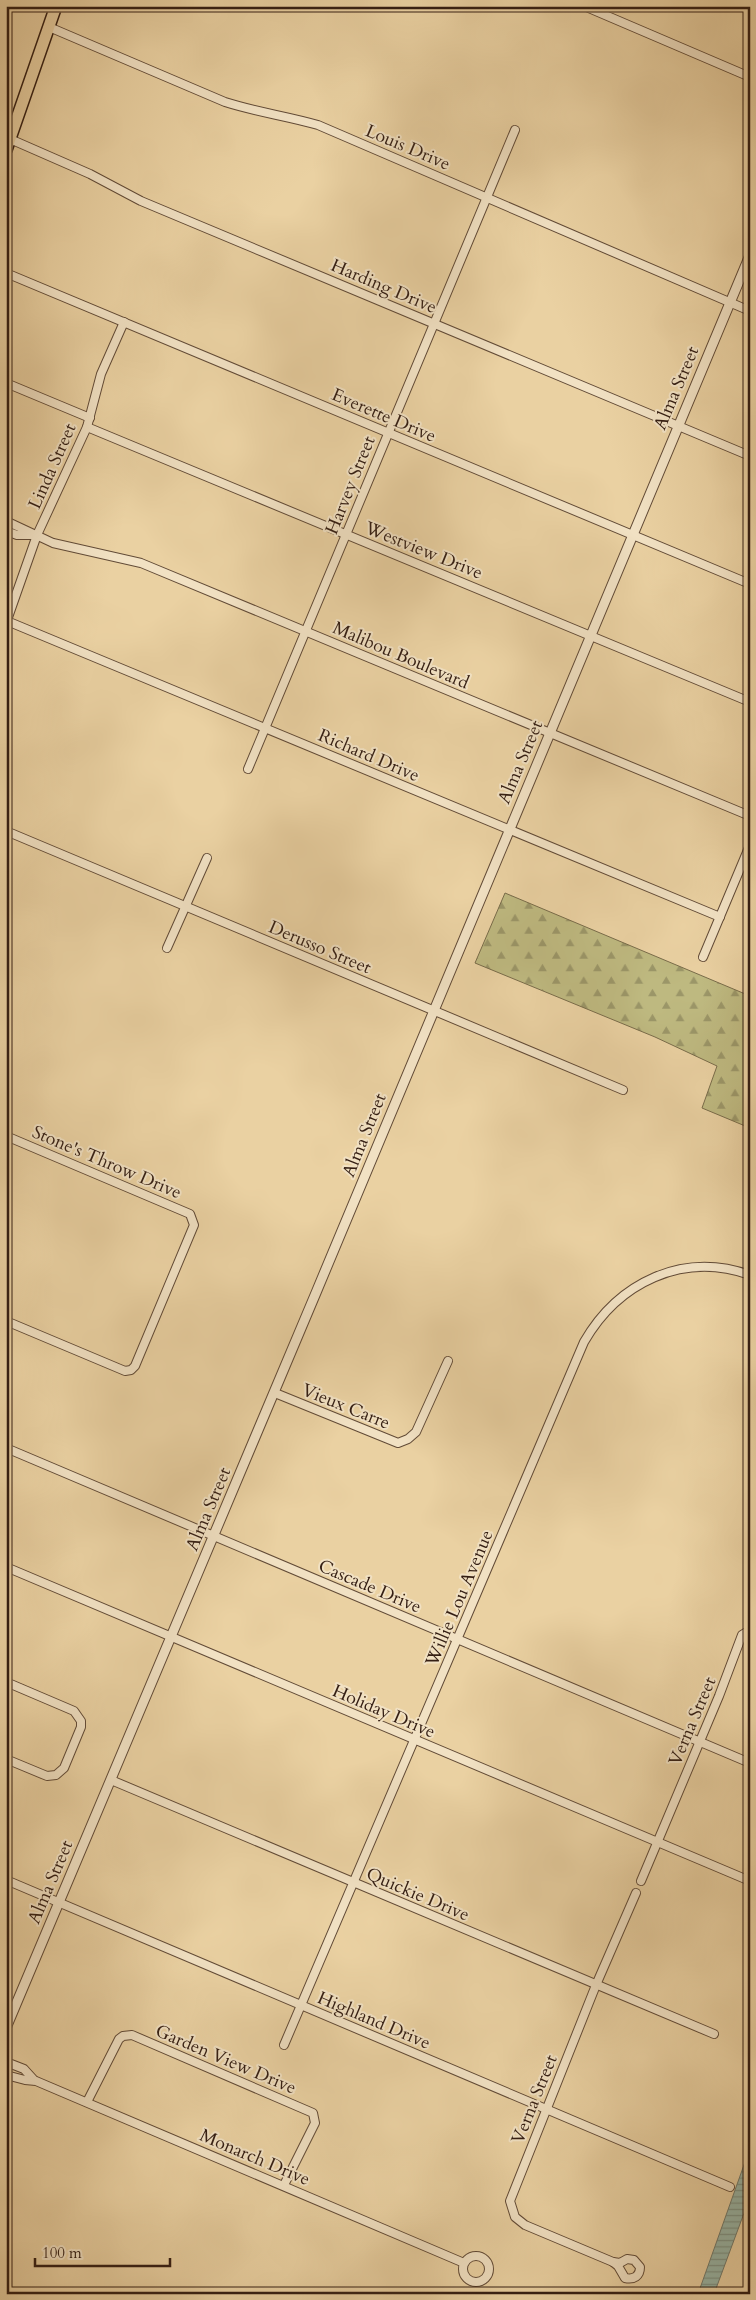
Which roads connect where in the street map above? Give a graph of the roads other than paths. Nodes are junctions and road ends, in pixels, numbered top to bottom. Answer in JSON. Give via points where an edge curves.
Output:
{"nodes":[{"id":1,"x":56,"y":6,"type":"edge"},
{"id":2,"x":584,"y":6,"type":"edge"},
{"id":3,"x":49,"y":27,"type":"junction"},
{"id":4,"x":750,"y":77,"type":"edge"},
{"id":5,"x":515,"y":130,"type":"dead end"},
{"id":6,"x":8,"y":144,"type":"edge"},
{"id":7,"x":486,"y":197,"type":"junction"},
{"id":8,"x":750,"y":255,"type":"edge"},
{"id":9,"x":6,"y":274,"type":"edge"},
{"id":10,"x":730,"y":302,"type":"junction"},
{"id":11,"x":750,"y":311,"type":"edge"},
{"id":12,"x":124,"y":322,"type":"junction"},
{"id":13,"x":433,"y":323,"type":"junction"},
{"id":14,"x":6,"y":383,"type":"edge"},
{"id":15,"x":90,"y":418,"type":"junction"},
{"id":16,"x":677,"y":425,"type":"junction"},
{"id":17,"x":87,"y":427,"type":"junction"},
{"id":18,"x":387,"y":432,"type":"junction"},
{"id":19,"x":750,"y":456,"type":"edge"},
{"id":20,"x":6,"y":521,"type":"edge"},
{"id":21,"x":6,"y":531,"type":"edge"},
{"id":22,"x":346,"y":534,"type":"junction"},
{"id":23,"x":631,"y":534,"type":"junction"},
{"id":24,"x":37,"y":535,"type":"junction"},
{"id":25,"x":750,"y":584,"type":"edge"},
{"id":26,"x":7,"y":622,"type":"edge"},
{"id":27,"x":306,"y":632,"type":"junction"},
{"id":28,"x":590,"y":636,"type":"junction"},
{"id":29,"x":750,"y":702,"type":"edge"},
{"id":30,"x":265,"y":728,"type":"junction"},
{"id":31,"x":550,"y":733,"type":"junction"},
{"id":32,"x":248,"y":768,"type":"dead end"},
{"id":33,"x":750,"y":816,"type":"edge"},
{"id":34,"x":510,"y":829,"type":"junction"},
{"id":35,"x":6,"y":830,"type":"edge"},
{"id":36,"x":750,"y":845,"type":"edge"},
{"id":37,"x":207,"y":858,"type":"dead end"},
{"id":38,"x":185,"y":906,"type":"junction"},
{"id":39,"x":720,"y":916,"type":"junction"},
{"id":40,"x":167,"y":948,"type":"dead end"},
{"id":41,"x":703,"y":957,"type":"dead end"},
{"id":42,"x":433,"y":1011,"type":"junction"},
{"id":43,"x":624,"y":1090,"type":"dead end"},
{"id":44,"x":6,"y":1136,"type":"edge"},
{"id":45,"x":750,"y":1275,"type":"edge"},
{"id":46,"x":6,"y":1321,"type":"edge"},
{"id":47,"x":448,"y":1361,"type":"dead end"},
{"id":48,"x":275,"y":1393,"type":"junction"},
{"id":49,"x":6,"y":1448,"type":"edge"},
{"id":50,"x":214,"y":1536,"type":"junction"},
{"id":51,"x":6,"y":1566,"type":"edge"},
{"id":52,"x":750,"y":1630,"type":"edge"},
{"id":53,"x":171,"y":1637,"type":"junction"},
{"id":54,"x":458,"y":1640,"type":"junction"},
{"id":55,"x":6,"y":1682,"type":"edge"},
{"id":56,"x":415,"y":1740,"type":"junction"},
{"id":57,"x":700,"y":1742,"type":"junction"},
{"id":58,"x":6,"y":1759,"type":"edge"},
{"id":59,"x":750,"y":1763,"type":"edge"},
{"id":60,"x":111,"y":1780,"type":"junction"},
{"id":61,"x":657,"y":1843,"type":"junction"},
{"id":62,"x":6,"y":1880,"type":"edge"},
{"id":63,"x":642,"y":1881,"type":"dead end"},
{"id":64,"x":750,"y":1882,"type":"edge"},
{"id":65,"x":354,"y":1883,"type":"junction"},
{"id":66,"x":636,"y":1893,"type":"dead end"},
{"id":67,"x":60,"y":1903,"type":"junction"},
{"id":68,"x":596,"y":1985,"type":"junction"},
{"id":69,"x":302,"y":2005,"type":"junction"},
{"id":70,"x":6,"y":2028,"type":"edge"},
{"id":71,"x":714,"y":2034,"type":"dead end"},
{"id":72,"x":284,"y":2045,"type":"dead end"},
{"id":73,"x":6,"y":2062,"type":"edge"},
{"id":74,"x":6,"y":2075,"type":"edge"},
{"id":75,"x":34,"y":2080,"type":"junction"},
{"id":76,"x":87,"y":2102,"type":"junction"},
{"id":77,"x":546,"y":2109,"type":"junction"},
{"id":78,"x":284,"y":2185,"type":"junction"},
{"id":79,"x":730,"y":2187,"type":"dead end"},
{"id":80,"x":613,"y":2262,"type":"dead end"},
{"id":81,"x":464,"y":2263,"type":"dead end"}],
"edges":[{"from":1,"to":3,"type":"main road"},
{"from":2,"to":4,"type":"street"},
{"from":3,"to":6,"type":"main road"},
{"from":3,"to":7,"type":"street","name":"Louis Drive","via":[[226,102],[318,125]]},
{"from":5,"to":7,"type":"street","name":"Harvey Street"},
{"from":6,"to":13,"type":"street","name":"Harding Drive","via":[[82,170],[141,201]]},
{"from":7,"to":10,"type":"street","name":"Louis Drive"},
{"from":7,"to":13,"type":"street","name":"Harvey Street"},
{"from":8,"to":10,"type":"street","name":"Alma Street"},
{"from":9,"to":12,"type":"street","name":"Everette Drive"},
{"from":10,"to":11,"type":"street","name":"Louis Drive"},
{"from":10,"to":16,"type":"street","name":"Alma Street"},
{"from":12,"to":15,"type":"street","name":"Linda Street","via":[[101,374]]},
{"from":12,"to":18,"type":"street","name":"Everette Drive"},
{"from":13,"to":16,"type":"street","name":"Harding Drive"},
{"from":13,"to":18,"type":"street","name":"Harvey Street"},
{"from":14,"to":15,"type":"street"},
{"from":15,"to":17,"type":"street","name":"Linda Street"},
{"from":16,"to":19,"type":"street","name":"Harding Drive"},
{"from":16,"to":23,"type":"street","name":"Alma Street"},
{"from":17,"to":22,"type":"street","name":"Westview Drive"},
{"from":17,"to":24,"type":"street","name":"Linda Street"},
{"from":18,"to":22,"type":"street","name":"Harvey Street"},
{"from":18,"to":23,"type":"street","name":"Everette Drive"},
{"from":20,"to":24,"type":"street","name":"Malibou Boulevard"},
{"from":21,"to":24,"type":"street","name":"Malibou Boulevard","via":[[17,535]]},
{"from":22,"to":27,"type":"street","name":"Harvey Street"},
{"from":22,"to":28,"type":"street","name":"Westview Drive"},
{"from":23,"to":25,"type":"street","name":"Everette Drive"},
{"from":23,"to":28,"type":"street","name":"Alma Street"},
{"from":24,"to":26,"type":"street","name":"Linda Street"},
{"from":24,"to":27,"type":"street","name":"Malibou Boulevard","via":[[53,543],[135,561]]},
{"from":26,"to":30,"type":"street","name":"Richard Drive"},
{"from":27,"to":30,"type":"street","name":"Harvey Street"},
{"from":27,"to":31,"type":"street","name":"Malibou Boulevard"},
{"from":28,"to":29,"type":"street","name":"Westview Drive"},
{"from":28,"to":31,"type":"street","name":"Alma Street"},
{"from":30,"to":32,"type":"street","name":"Harvey Street"},
{"from":30,"to":34,"type":"street","name":"Richard Drive"},
{"from":31,"to":33,"type":"street","name":"Malibou Boulevard"},
{"from":31,"to":34,"type":"street","name":"Alma Street"},
{"from":34,"to":39,"type":"street","name":"Richard Drive"},
{"from":34,"to":42,"type":"street","name":"Alma Street"},
{"from":35,"to":38,"type":"street","name":"Derusso Street"},
{"from":36,"to":39,"type":"street"},
{"from":37,"to":38,"type":"street"},
{"from":38,"to":40,"type":"street"},
{"from":38,"to":42,"type":"street","name":"Derusso Street"},
{"from":39,"to":41,"type":"street"},
{"from":42,"to":43,"type":"street","name":"Derusso Street"},
{"from":42,"to":48,"type":"street","name":"Alma Street"},
{"from":44,"to":46,"type":"street","name":"Stone's Throw Drive","via":[[190,1214],[194,1225],[131,1370],[126,1371]]},
{"from":45,"to":54,"type":"street","name":"Willie Lou Avenue","via":[[708,1267],[674,1271],[632,1289],[605,1312],[584,1342]]},
{"from":47,"to":48,"type":"street","name":"Vieux Carre","via":[[416,1432],[398,1443]]},
{"from":48,"to":50,"type":"street","name":"Alma Street"},
{"from":49,"to":50,"type":"street","name":"Cascade Drive"},
{"from":50,"to":53,"type":"street","name":"Alma Street"},
{"from":50,"to":54,"type":"street","name":"Cascade Drive"},
{"from":51,"to":53,"type":"street","name":"Holiday Drive"},
{"from":52,"to":57,"type":"street","name":"Verna Street","via":[[742,1635]]},
{"from":53,"to":56,"type":"street","name":"Holiday Drive"},
{"from":53,"to":60,"type":"street","name":"Alma Street"},
{"from":54,"to":56,"type":"street","name":"Willie Lou Avenue"},
{"from":54,"to":57,"type":"street","name":"Cascade Drive"},
{"from":55,"to":58,"type":"street","via":[[74,1711],[81,1720],[64,1768],[56,1776],[47,1776]]},
{"from":56,"to":61,"type":"street","name":"Holiday Drive"},
{"from":56,"to":65,"type":"street","name":"Willie Lou Avenue"},
{"from":57,"to":59,"type":"street","name":"Cascade Drive"},
{"from":57,"to":61,"type":"street","name":"Verna Street"},
{"from":60,"to":65,"type":"street","name":"Quickie Drive"},
{"from":60,"to":67,"type":"street","name":"Alma Street"},
{"from":61,"to":63,"type":"street","name":"Verna Street"},
{"from":61,"to":64,"type":"street","name":"Holiday Drive"},
{"from":62,"to":67,"type":"street","name":"Highland Drive"},
{"from":65,"to":68,"type":"street","name":"Quickie Drive"},
{"from":65,"to":69,"type":"street","name":"Willie Lou Avenue"},
{"from":66,"to":68,"type":"street","name":"Verna Street"},
{"from":67,"to":69,"type":"street","name":"Highland Drive"},
{"from":67,"to":70,"type":"street","name":"Alma Street"},
{"from":68,"to":71,"type":"street","name":"Quickie Drive"},
{"from":68,"to":77,"type":"street","name":"Verna Street"},
{"from":69,"to":72,"type":"street","name":"Willie Lou Avenue"},
{"from":69,"to":77,"type":"street","name":"Highland Drive"},
{"from":73,"to":75,"type":"street","name":"Monarch Drive","via":[[24,2069]]},
{"from":74,"to":75,"type":"street","name":"Monarch Drive"},
{"from":75,"to":76,"type":"street","name":"Monarch Drive"},
{"from":76,"to":78,"type":"street","name":"Monarch Drive"},
{"from":76,"to":78,"type":"street","name":"Garden View Drive","via":[[119,2039],[128,2034],[313,2113],[315,2123]]},
{"from":77,"to":79,"type":"street","name":"Highland Drive"},
{"from":77,"to":80,"type":"street","name":"Verna Street","via":[[512,2193],[512,2212],[525,2225]]},
{"from":78,"to":81,"type":"street","name":"Monarch Drive"}]}
